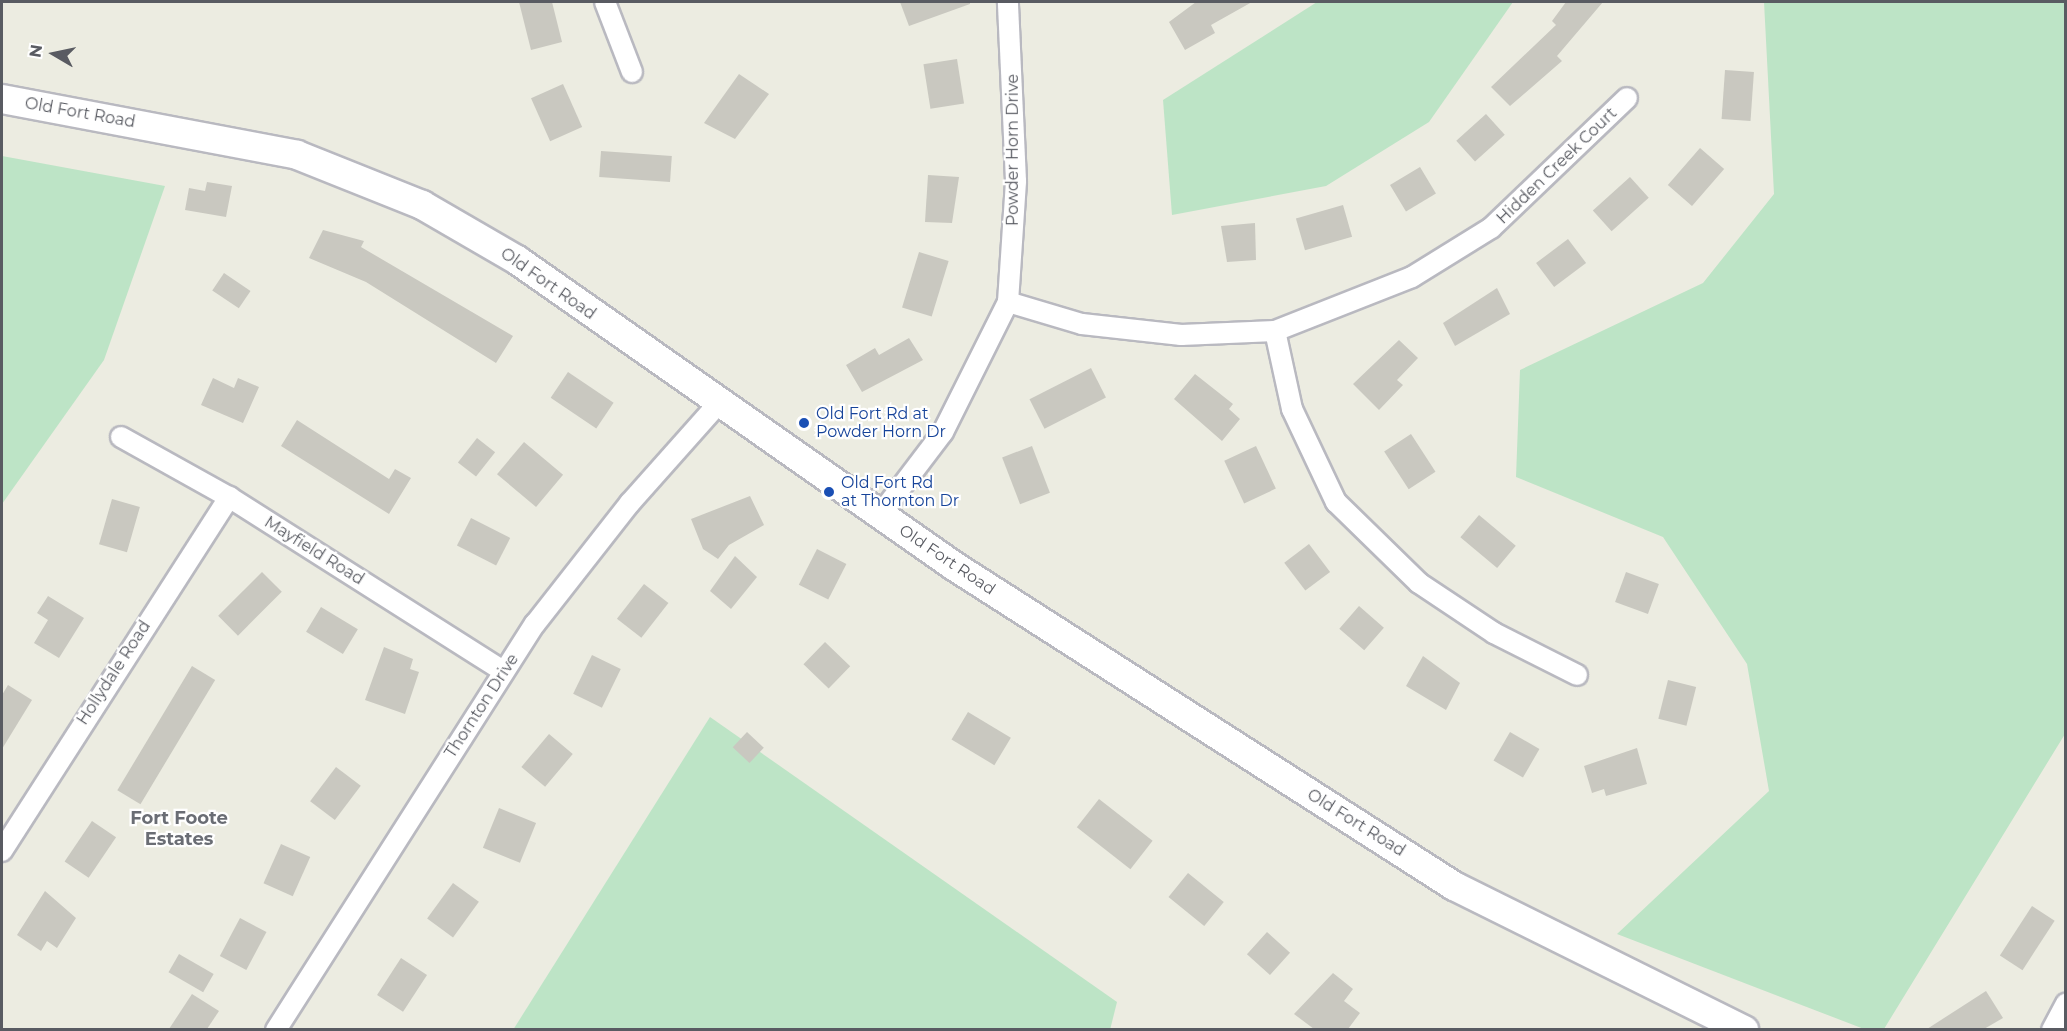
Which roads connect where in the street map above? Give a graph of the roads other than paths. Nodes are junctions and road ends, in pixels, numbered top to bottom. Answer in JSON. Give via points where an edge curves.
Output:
{"nodes":[{"id":1,"x":605,"y":2,"type":"edge"},
{"id":2,"x":1011,"y":2,"type":"edge"},
{"id":3,"x":632,"y":72,"type":"dead end"},
{"id":4,"x":1627,"y":98,"type":"dead end"},
{"id":5,"x":2,"y":99,"type":"edge"},
{"id":6,"x":1008,"y":302,"type":"junction"},
{"id":7,"x":1275,"y":331,"type":"junction"},
{"id":8,"x":718,"y":404,"type":"junction"},
{"id":9,"x":121,"y":437,"type":"dead end"},
{"id":10,"x":229,"y":497,"type":"junction"},
{"id":11,"x":880,"y":515,"type":"junction"},
{"id":12,"x":503,"y":671,"type":"junction"},
{"id":13,"x":1577,"y":675,"type":"dead end"},
{"id":14,"x":2,"y":851,"type":"edge"},
{"id":15,"x":2066,"y":1005,"type":"edge"},
{"id":16,"x":276,"y":1029,"type":"edge"},
{"id":17,"x":1744,"y":1029,"type":"edge"},
{"id":18,"x":2052,"y":1029,"type":"edge"}],
"edges":[{"from":1,"to":3,"type":"street"},
{"from":2,"to":6,"type":"street","name":"Powder Horn Drive","via":[[1016,181]]},
{"from":4,"to":7,"type":"street","name":"Hidden Creek Court","via":[[1491,228],[1412,277]]},
{"from":5,"to":8,"type":"main road","name":"Old Fort Road","via":[[228,139],[369,181],[517,260]]},
{"from":6,"to":7,"type":"street","name":"Hidden Creek Court","via":[[1082,324],[1181,335]]},
{"from":6,"to":11,"type":"street","name":"Powder Horn Drive","via":[[943,432]]},
{"from":7,"to":13,"type":"street","via":[[1292,409],[1336,502],[1419,583],[1494,633]]},
{"from":8,"to":11,"type":"main road","name":"Old Fort Road"},
{"from":8,"to":12,"type":"street","name":"Thornton Drive","via":[[581,564]]},
{"from":9,"to":10,"type":"street","name":"Mayfield Road"},
{"from":10,"to":12,"type":"street","name":"Mayfield Road"},
{"from":10,"to":14,"type":"street","name":"Hollydale Road"},
{"from":11,"to":17,"type":"main road","name":"Old Fort Road","via":[[1454,886]]},
{"from":12,"to":16,"type":"street","name":"Thornton Drive"},
{"from":15,"to":18,"type":"street"}]}
